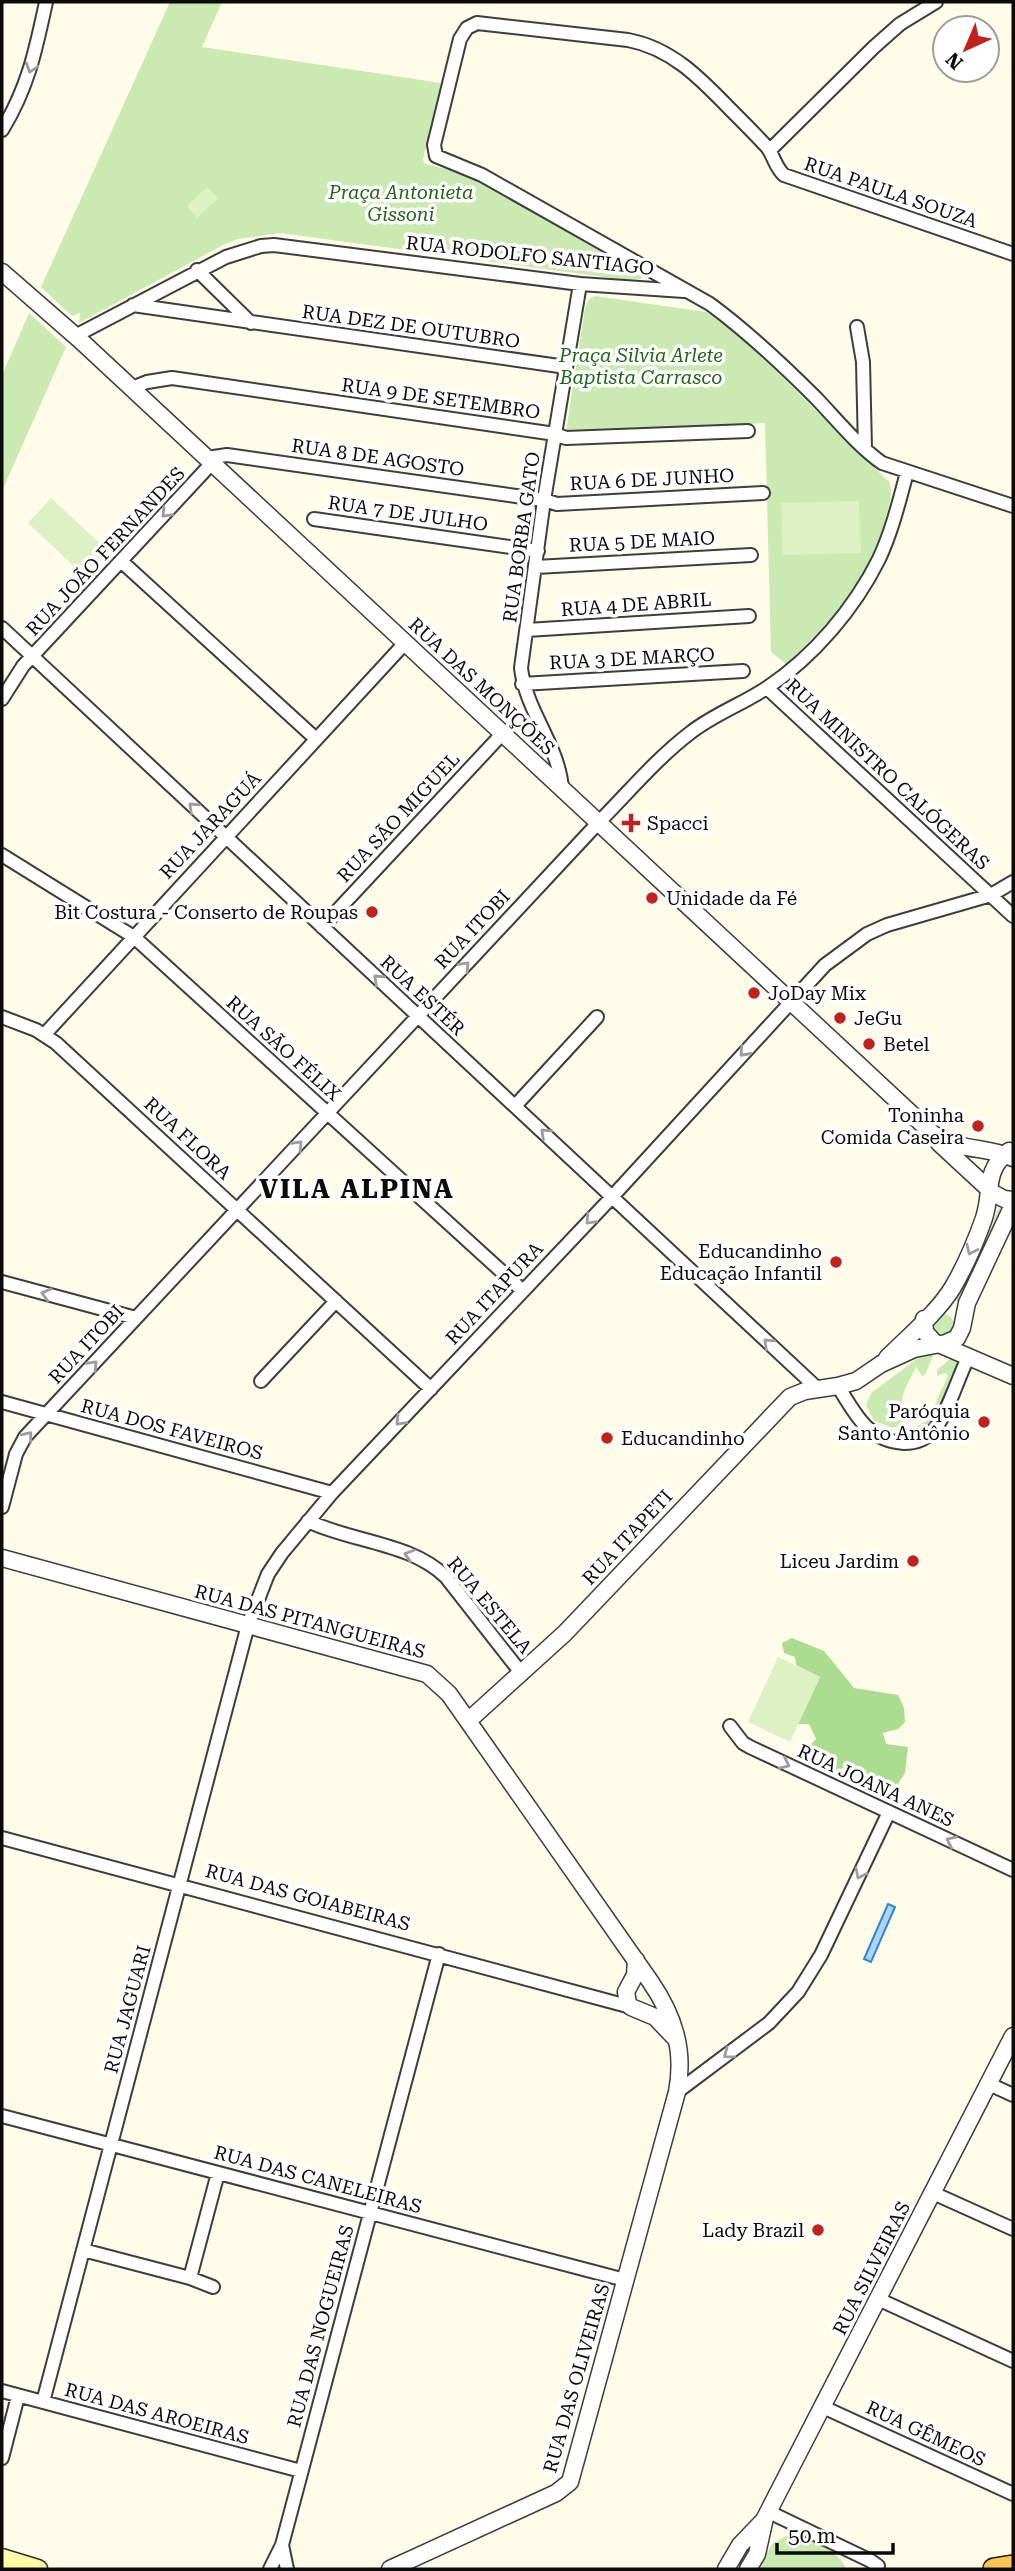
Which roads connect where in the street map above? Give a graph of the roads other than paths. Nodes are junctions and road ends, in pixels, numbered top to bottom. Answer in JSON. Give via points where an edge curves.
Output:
{"nodes":[{"id":1,"x":47,"y":2,"type":"edge"},
{"id":2,"x":936,"y":2,"type":"edge"},
{"id":3,"x":2,"y":130,"type":"edge"},
{"id":4,"x":769,"y":150,"type":"junction"},
{"id":5,"x":1013,"y":254,"type":"edge"},
{"id":6,"x":197,"y":270,"type":"junction"},
{"id":7,"x":2,"y":272,"type":"edge"},
{"id":8,"x":580,"y":284,"type":"junction"},
{"id":9,"x":687,"y":291,"type":"junction"},
{"id":10,"x":133,"y":305,"type":"junction"},
{"id":11,"x":251,"y":323,"type":"junction"},
{"id":12,"x":857,"y":327,"type":"dead end"},
{"id":13,"x":75,"y":336,"type":"junction"},
{"id":14,"x":566,"y":367,"type":"junction"},
{"id":15,"x":132,"y":388,"type":"junction"},
{"id":16,"x":748,"y":431,"type":"dead end"},
{"id":17,"x":555,"y":434,"type":"junction"},
{"id":18,"x":865,"y":449,"type":"junction"},
{"id":19,"x":209,"y":461,"type":"junction"},
{"id":20,"x":907,"y":472,"type":"junction"},
{"id":21,"x":763,"y":493,"type":"dead end"},
{"id":22,"x":544,"y":500,"type":"junction"},
{"id":23,"x":1013,"y":506,"type":"edge"},
{"id":24,"x":314,"y":519,"type":"dead end"},
{"id":25,"x":538,"y":551,"type":"junction"},
{"id":26,"x":751,"y":555,"type":"dead end"},
{"id":27,"x":121,"y":561,"type":"junction"},
{"id":28,"x":536,"y":567,"type":"junction"},
{"id":29,"x":749,"y":616,"type":"dead end"},
{"id":30,"x":2,"y":628,"type":"edge"},
{"id":31,"x":527,"y":630,"type":"junction"},
{"id":32,"x":405,"y":643,"type":"junction"},
{"id":33,"x":32,"y":656,"type":"junction"},
{"id":34,"x":743,"y":671,"type":"dead end"},
{"id":35,"x":523,"y":684,"type":"junction"},
{"id":36,"x":767,"y":688,"type":"junction"},
{"id":37,"x":2,"y":699,"type":"edge"},
{"id":38,"x":502,"y":734,"type":"junction"},
{"id":39,"x":316,"y":739,"type":"junction"},
{"id":40,"x":562,"y":789,"type":"junction"},
{"id":41,"x":598,"y":823,"type":"junction"},
{"id":42,"x":225,"y":838,"type":"junction"},
{"id":43,"x":2,"y":855,"type":"edge"},
{"id":44,"x":1013,"y":882,"type":"edge"},
{"id":45,"x":991,"y":895,"type":"junction"},
{"id":46,"x":1013,"y":916,"type":"edge"},
{"id":47,"x":322,"y":927,"type":"junction"},
{"id":48,"x":134,"y":937,"type":"junction"},
{"id":49,"x":790,"y":1002,"type":"junction"},
{"id":50,"x":418,"y":1016,"type":"junction"},
{"id":51,"x":2,"y":1017,"type":"edge"},
{"id":52,"x":597,"y":1017,"type":"dead end"},
{"id":53,"x":44,"y":1035,"type":"junction"},
{"id":54,"x":515,"y":1106,"type":"junction"},
{"id":55,"x":327,"y":1113,"type":"junction"},
{"id":56,"x":933,"y":1134,"type":"junction"},
{"id":57,"x":1010,"y":1153,"type":"edge"},
{"id":58,"x":989,"y":1189,"type":"junction"},
{"id":59,"x":612,"y":1197,"type":"junction"},
{"id":60,"x":1013,"y":1202,"type":"edge"},
{"id":61,"x":238,"y":1211,"type":"junction"},
{"id":62,"x":2,"y":1282,"type":"edge"},
{"id":63,"x":523,"y":1292,"type":"junction"},
{"id":64,"x":336,"y":1301,"type":"junction"},
{"id":65,"x":938,"y":1304,"type":"junction"},
{"id":66,"x":136,"y":1318,"type":"junction"},
{"id":67,"x":924,"y":1319,"type":"junction"},
{"id":68,"x":963,"y":1323,"type":"junction"},
{"id":69,"x":939,"y":1344,"type":"junction"},
{"id":70,"x":975,"y":1360,"type":"junction"},
{"id":71,"x":881,"y":1364,"type":"junction"},
{"id":72,"x":1013,"y":1376,"type":"edge"},
{"id":73,"x":261,"y":1381,"type":"dead end"},
{"id":74,"x":838,"y":1386,"type":"junction"},
{"id":75,"x":431,"y":1389,"type":"junction"},
{"id":76,"x":818,"y":1389,"type":"junction"},
{"id":77,"x":2,"y":1402,"type":"edge"},
{"id":78,"x":46,"y":1415,"type":"junction"},
{"id":79,"x":332,"y":1493,"type":"junction"},
{"id":80,"x":2,"y":1507,"type":"edge"},
{"id":81,"x":308,"y":1521,"type":"junction"},
{"id":82,"x":2,"y":1558,"type":"edge"},
{"id":83,"x":248,"y":1625,"type":"junction"},
{"id":84,"x":522,"y":1674,"type":"junction"},
{"id":85,"x":468,"y":1721,"type":"junction"},
{"id":86,"x":730,"y":1726,"type":"dead end"},
{"id":87,"x":889,"y":1812,"type":"junction"},
{"id":88,"x":2,"y":1838,"type":"edge"},
{"id":89,"x":1013,"y":1870,"type":"edge"},
{"id":90,"x":180,"y":1884,"type":"junction"},
{"id":91,"x":439,"y":1954,"type":"junction"},
{"id":92,"x":636,"y":1960,"type":"junction"},
{"id":93,"x":629,"y":1984,"type":"junction"},
{"id":94,"x":655,"y":1987,"type":"junction"},
{"id":95,"x":603,"y":1999,"type":"junction"},
{"id":96,"x":638,"y":2009,"type":"junction"},
{"id":97,"x":1013,"y":2036,"type":"edge"},
{"id":98,"x":678,"y":2042,"type":"junction"},
{"id":99,"x":989,"y":2084,"type":"junction"},
{"id":100,"x":677,"y":2092,"type":"junction"},
{"id":101,"x":1013,"y":2095,"type":"edge"},
{"id":102,"x":2,"y":2116,"type":"edge"},
{"id":103,"x":111,"y":2144,"type":"junction"},
{"id":104,"x":218,"y":2173,"type":"junction"},
{"id":105,"x":933,"y":2193,"type":"junction"},
{"id":106,"x":370,"y":2213,"type":"junction"},
{"id":107,"x":1013,"y":2229,"type":"edge"},
{"id":108,"x":83,"y":2250,"type":"junction"},
{"id":109,"x":190,"y":2278,"type":"junction"},
{"id":110,"x":625,"y":2280,"type":"junction"},
{"id":111,"x":213,"y":2287,"type":"dead end"},
{"id":112,"x":878,"y":2299,"type":"junction"},
{"id":113,"x":1013,"y":2361,"type":"edge"},
{"id":114,"x":2,"y":2391,"type":"edge"},
{"id":115,"x":19,"y":2396,"type":"junction"},
{"id":116,"x":43,"y":2402,"type":"junction"},
{"id":117,"x":823,"y":2407,"type":"junction"},
{"id":118,"x":2,"y":2458,"type":"edge"},
{"id":119,"x":301,"y":2471,"type":"junction"},
{"id":120,"x":1013,"y":2494,"type":"edge"},
{"id":121,"x":767,"y":2515,"type":"junction"},
{"id":122,"x":282,"y":2545,"type":"junction"},
{"id":123,"x":2,"y":2558,"type":"edge"},
{"id":124,"x":878,"y":2566,"type":"dead end"},
{"id":125,"x":1013,"y":2566,"type":"edge"},
{"id":126,"x":38,"y":2569,"type":"edge"},
{"id":127,"x":270,"y":2569,"type":"edge"},
{"id":128,"x":287,"y":2569,"type":"edge"},
{"id":129,"x":390,"y":2569,"type":"edge"},
{"id":130,"x":726,"y":2569,"type":"edge"},
{"id":131,"x":748,"y":2569,"type":"edge"},
{"id":132,"x":994,"y":2569,"type":"edge"}],
"edges":[{"from":1,"to":3,"type":"street","one_way":true,"via":[[31,71]]},
{"from":2,"to":4,"type":"street","via":[[874,47]]},
{"from":4,"to":5,"type":"street","name":"RUA PAULA SOUZA","via":[[784,175]]},
{"from":4,"to":9,"type":"street","name":"RUA PAULA SOUZA","via":[[701,80],[650,45],[477,23],[463,32],[434,153],[506,187]]},
{"from":6,"to":8,"type":"street","name":"RUA RODOLFO SANTIAGO","via":[[246,249],[274,244]]},
{"from":6,"to":10,"type":"street","name":"RUA RODOLFO SANTIAGO"},
{"from":6,"to":11,"type":"street"},
{"from":7,"to":13,"type":"street","name":"RUA DAS MONÇÕES"},
{"from":8,"to":9,"type":"street","name":"RUA RODOLFO SANTIAGO"},
{"from":8,"to":14,"type":"street","name":"RUA BORBA GATO"},
{"from":9,"to":18,"type":"street","name":"RUA RODOLFO SANTIAGO","via":[[738,325]]},
{"from":10,"to":11,"type":"street","name":"RUA DEZ DE OUTUBRO"},
{"from":10,"to":13,"type":"street","name":"RUA RODOLFO SANTIAGO"},
{"from":11,"to":14,"type":"street","name":"RUA DEZ DE OUTUBRO"},
{"from":12,"to":18,"type":"street","via":[[863,362]]},
{"from":13,"to":15,"type":"street","name":"RUA DAS MONÇÕES"},
{"from":14,"to":17,"type":"street","name":"RUA BORBA GATO"},
{"from":15,"to":17,"type":"street","name":"RUA 9 DE SETEMBRO","via":[[172,378]]},
{"from":15,"to":19,"type":"street","name":"RUA DAS MONÇÕES"},
{"from":16,"to":17,"type":"street","name":"RUA 9 DE SETEMBRO","via":[[566,438]]},
{"from":17,"to":22,"type":"street","name":"RUA BORBA GATO"},
{"from":18,"to":20,"type":"street","name":"RUA RODOLFO SANTIAGO","via":[[882,463]]},
{"from":19,"to":22,"type":"street","name":"RUA 8 DE AGOSTO","via":[[227,455]]},
{"from":19,"to":27,"type":"street","name":"RUA JOÃO FERNANDES","one_way":true},
{"from":19,"to":32,"type":"street","name":"RUA DAS MONÇÕES"},
{"from":20,"to":23,"type":"street","name":"RUA RODOLFO SANTIAGO"},
{"from":20,"to":36,"type":"street","name":"RUA ITOBI","via":[[894,522],[868,578],[815,648]]},
{"from":21,"to":22,"type":"street","name":"RUA 6 DE JUNHO","via":[[557,504]]},
{"from":22,"to":25,"type":"street","name":"RUA BORBA GATO"},
{"from":24,"to":25,"type":"street","name":"RUA 7 DE JULHO"},
{"from":25,"to":28,"type":"street","name":"RUA BORBA GATO"},
{"from":26,"to":28,"type":"street","name":"RUA 5 DE MAIO"},
{"from":27,"to":33,"type":"street","name":"RUA JOÃO FERNANDES"},
{"from":27,"to":39,"type":"street"},
{"from":28,"to":31,"type":"street","name":"RUA BORBA GATO"},
{"from":29,"to":31,"type":"street","name":"RUA 4 DE ABRIL"},
{"from":30,"to":33,"type":"street","name":"RUA ESTÉR"},
{"from":31,"to":35,"type":"street","name":"RUA BORBA GATO"},
{"from":32,"to":38,"type":"street","name":"RUA DAS MONÇÕES"},
{"from":32,"to":39,"type":"street","name":"RUA JARAGUÁ"},
{"from":33,"to":37,"type":"street","name":"RUA JOÃO FERNANDES"},
{"from":42,"to":33,"type":"street","name":"RUA ESTÉR","one_way":true},
{"from":34,"to":35,"type":"street","name":"RUA 3 DE MARÇO"},
{"from":35,"to":40,"type":"street","name":"RUA BORBA GATO","via":[[558,762]]},
{"from":36,"to":41,"type":"street","name":"RUA ITOBI","via":[[691,732]]},
{"from":36,"to":45,"type":"street","name":"RUA MINISTRO CALÓGERAS"},
{"from":38,"to":40,"type":"street","name":"RUA DAS MONÇÕES"},
{"from":38,"to":47,"type":"street","name":"RUA SÃO MIGUEL"},
{"from":39,"to":42,"type":"street","name":"RUA JARAGUÁ"},
{"from":40,"to":41,"type":"street","name":"RUA DAS MONÇÕES"},
{"from":41,"to":49,"type":"street","name":"RUA DAS MONÇÕES"},
{"from":50,"to":41,"type":"street","name":"RUA ITOBI","one_way":true},
{"from":42,"to":47,"type":"street","name":"RUA ESTÉR"},
{"from":42,"to":48,"type":"street","name":"RUA JARAGUÁ"},
{"from":43,"to":48,"type":"street","name":"RUA SÃO FÉLIX"},
{"from":44,"to":45,"type":"street","name":"RUA ITAPURA"},
{"from":45,"to":46,"type":"street","name":"RUA MINISTRO CALÓGERAS"},
{"from":45,"to":49,"type":"street","name":"RUA ITAPURA","via":[[867,934],[825,965]]},
{"from":50,"to":47,"type":"street","name":"RUA ESTÉR","one_way":true},
{"from":48,"to":53,"type":"street","name":"RUA JARAGUÁ"},
{"from":48,"to":55,"type":"street","name":"RUA SÃO FÉLIX"},
{"from":49,"to":56,"type":"street","name":"RUA DAS MONÇÕES"},
{"from":49,"to":59,"type":"street","name":"RUA ITAPURA","one_way":true},
{"from":50,"to":54,"type":"street","name":"RUA ESTÉR"},
{"from":50,"to":55,"type":"street","name":"RUA ITOBI"},
{"from":51,"to":53,"type":"street","name":"RUA FLORA"},
{"from":52,"to":54,"type":"street"},
{"from":53,"to":61,"type":"street","name":"RUA FLORA"},
{"from":59,"to":54,"type":"street","name":"RUA ESTÉR","one_way":true},
{"from":61,"to":55,"type":"street","name":"RUA ITOBI","one_way":true},
{"from":55,"to":63,"type":"street","name":"RUA SÃO FÉLIX"},
{"from":56,"to":57,"type":"street","name":"RUA DAS MONÇÕES","via":[[956,1146]]},
{"from":56,"to":58,"type":"street","name":"RUA DAS MONÇÕES"},
{"from":57,"to":58,"type":"street","via":[[994,1166]]},
{"from":58,"to":60,"type":"street","name":"RUA DAS MONÇÕES"},
{"from":58,"to":65,"type":"street","one_way":true,"via":[[977,1237],[953,1286]]},
{"from":59,"to":63,"type":"street","name":"RUA ITAPURA","one_way":true},
{"from":76,"to":59,"type":"street","name":"RUA ESTÉR","one_way":true},
{"from":60,"to":68,"type":"street","via":[[967,1303]]},
{"from":61,"to":64,"type":"street","name":"RUA FLORA"},
{"from":61,"to":66,"type":"street","name":"RUA ITOBI"},
{"from":66,"to":62,"type":"street","one_way":true},
{"from":63,"to":75,"type":"street","name":"RUA ITAPURA"},
{"from":64,"to":73,"type":"street"},
{"from":64,"to":75,"type":"street","name":"RUA FLORA"},
{"from":65,"to":67,"type":"street"},
{"from":65,"to":68,"type":"street","via":[[956,1309]]},
{"from":78,"to":66,"type":"street","name":"RUA ITOBI","one_way":true},
{"from":67,"to":69,"type":"street","via":[[925,1332]]},
{"from":67,"to":71,"type":"street"},
{"from":68,"to":69,"type":"street","via":[[952,1341]]},
{"from":68,"to":70,"type":"street"},
{"from":69,"to":70,"type":"street"},
{"from":69,"to":71,"type":"street"},
{"from":70,"to":72,"type":"street"},
{"from":70,"to":74,"type":"street","via":[[938,1424],[927,1437],[909,1443],[876,1436],[866,1428]]},
{"from":71,"to":74,"type":"street","name":"RUA ITAPETI","via":[[856,1381]]},
{"from":74,"to":76,"type":"street","name":"RUA ITAPETI"},
{"from":75,"to":79,"type":"street","name":"RUA ITAPURA","one_way":true},
{"from":76,"to":84,"type":"street","name":"RUA ITAPETI","via":[[782,1404]]},
{"from":77,"to":78,"type":"street","name":"RUA DOS FAVEIROS"},
{"from":78,"to":79,"type":"street","name":"RUA DOS FAVEIROS"},
{"from":80,"to":78,"type":"street","name":"RUA ITOBI","one_way":true,"via":[[20,1445]]},
{"from":79,"to":81,"type":"street","name":"RUA ITAPURA"},
{"from":81,"to":83,"type":"street","name":"RUA ITAPURA","via":[[268,1574]]},
{"from":84,"to":81,"type":"street","name":"RUA ESTELA","one_way":true,"via":[[434,1566]]},
{"from":82,"to":83,"type":"street","name":"RUA DAS PITANGUEIRAS"},
{"from":83,"to":85,"type":"street","name":"RUA DAS PITANGUEIRAS","via":[[427,1674]]},
{"from":83,"to":90,"type":"street","name":"RUA JAGUARI"},
{"from":84,"to":85,"type":"street","name":"RUA ITAPETI"},
{"from":85,"to":92,"type":"street","name":"RUA DAS PITANGUEIRAS"},
{"from":86,"to":87,"type":"street","name":"RUA JOANA ANES","one_way":true,"via":[[750,1747]]},
{"from":89,"to":87,"type":"street","name":"RUA JOANA ANES","one_way":true},
{"from":87,"to":100,"type":"street","one_way":true,"via":[[821,1955],[798,1992],[769,2023]]},
{"from":88,"to":90,"type":"street","name":"RUA DAS GOIABEIRAS"},
{"from":90,"to":91,"type":"street","name":"RUA DAS GOIABEIRAS"},
{"from":90,"to":103,"type":"street","name":"RUA JAGUARI"},
{"from":91,"to":95,"type":"street","name":"RUA DAS GOIABEIRAS"},
{"from":91,"to":106,"type":"street","name":"RUA DAS NOGUEIRAS"},
{"from":92,"to":93,"type":"street"},
{"from":92,"to":94,"type":"street","name":"RUA DAS PITANGUEIRAS"},
{"from":93,"to":94,"type":"street","via":[[644,1979]]},
{"from":93,"to":95,"type":"street","via":[[617,1995]]},
{"from":93,"to":96,"type":"street","via":[[626,1997]]},
{"from":94,"to":96,"type":"street","via":[[656,2005]]},
{"from":94,"to":98,"type":"street","name":"RUA DAS PITANGUEIRAS"},
{"from":95,"to":96,"type":"street","name":"RUA DAS GOIABEIRAS"},
{"from":96,"to":98,"type":"street","via":[[664,2024]]},
{"from":97,"to":99,"type":"street","name":"RUA SILVEIRAS"},
{"from":98,"to":100,"type":"street","name":"RUA DAS PITANGUEIRAS"},
{"from":99,"to":101,"type":"street"},
{"from":99,"to":105,"type":"street","name":"RUA SILVEIRAS"},
{"from":100,"to":110,"type":"street","name":"RUA DAS OLIVEIRAS"},
{"from":102,"to":103,"type":"street","name":"RUA DAS CANELEIRAS"},
{"from":103,"to":104,"type":"street","name":"RUA DAS CANELEIRAS"},
{"from":103,"to":108,"type":"street","name":"RUA JAGUARI"},
{"from":104,"to":106,"type":"street","name":"RUA DAS CANELEIRAS"},
{"from":104,"to":109,"type":"street"},
{"from":105,"to":107,"type":"street"},
{"from":105,"to":112,"type":"street","name":"RUA SILVEIRAS"},
{"from":106,"to":110,"type":"street","name":"RUA DAS CANELEIRAS"},
{"from":106,"to":119,"type":"street","name":"RUA DAS NOGUEIRAS"},
{"from":108,"to":109,"type":"street"},
{"from":108,"to":116,"type":"street","name":"RUA JAGUARI"},
{"from":109,"to":111,"type":"street"},
{"from":110,"to":129,"type":"street","name":"RUA DAS OLIVEIRAS","via":[[570,2482],[556,2493]]},
{"from":112,"to":113,"type":"street"},
{"from":112,"to":117,"type":"street","name":"RUA SILVEIRAS"},
{"from":114,"to":115,"type":"street","name":"RUA DAS AROEIRAS"},
{"from":115,"to":116,"type":"street","name":"RUA DAS AROEIRAS"},
{"from":115,"to":118,"type":"street"},
{"from":116,"to":119,"type":"street","name":"RUA DAS AROEIRAS"},
{"from":117,"to":120,"type":"street","name":"RUA GÊMEOS"},
{"from":117,"to":121,"type":"street","name":"RUA SILVEIRAS"},
{"from":119,"to":122,"type":"street","name":"RUA DAS NOGUEIRAS"},
{"from":121,"to":124,"type":"street"},
{"from":121,"to":130,"type":"street","name":"RUA SILVEIRAS"},
{"from":121,"to":131,"type":"street","name":"RUA SILVEIRAS","via":[[757,2554]]},
{"from":122,"to":127,"type":"street","name":"RUA DAS NOGUEIRAS"},
{"from":122,"to":128,"type":"street","name":"RUA DAS NOGUEIRAS"},
{"from":123,"to":126,"type":"main road"},
{"from":125,"to":132,"type":"highway"}]}
